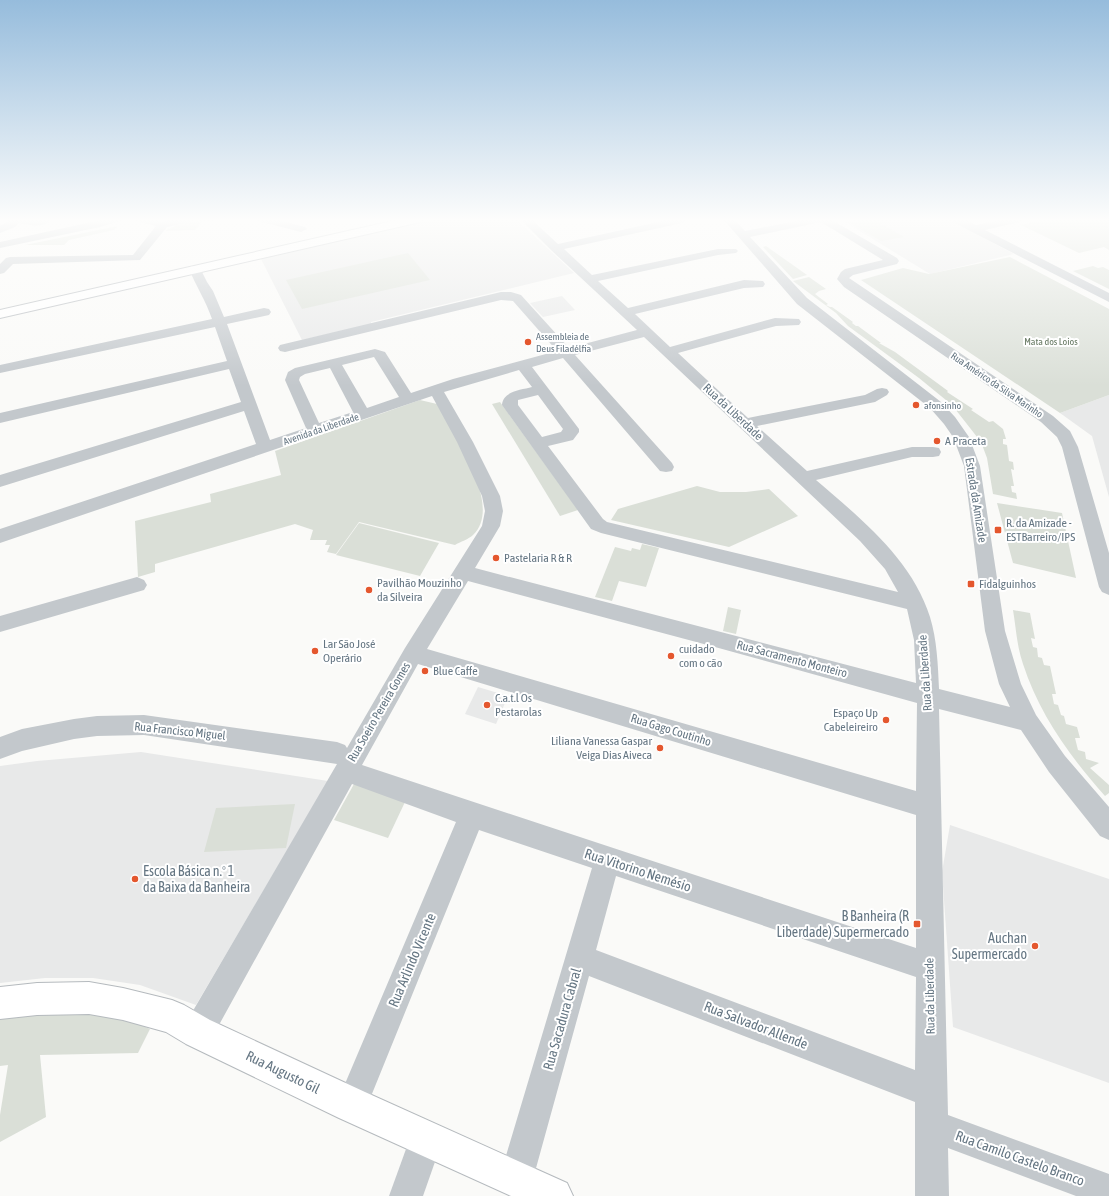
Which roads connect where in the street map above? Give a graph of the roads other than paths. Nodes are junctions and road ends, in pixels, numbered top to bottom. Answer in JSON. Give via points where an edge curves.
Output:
{"nodes":[{"id":1,"x":170,"y":275,"type":"edge"},
{"id":2,"x":197,"y":275,"type":"edge"},
{"id":3,"x":585,"y":275,"type":"edge"},
{"id":4,"x":610,"y":275,"type":"edge"},
{"id":5,"x":778,"y":275,"type":"edge"},
{"id":6,"x":845,"y":275,"type":"edge"},
{"id":7,"x":1064,"y":275,"type":"edge"},
{"id":8,"x":590,"y":279,"type":"junction"},
{"id":9,"x":760,"y":284,"type":"dead end"},
{"id":10,"x":1109,"y":298,"type":"edge"},
{"id":11,"x":264,"y":312,"type":"dead end"},
{"id":12,"x":625,"y":313,"type":"junction"},
{"id":13,"x":0,"y":314,"type":"edge"},
{"id":14,"x":219,"y":322,"type":"junction"},
{"id":15,"x":794,"y":322,"type":"dead end"},
{"id":16,"x":646,"y":332,"type":"junction"},
{"id":17,"x":285,"y":348,"type":"dead end"},
{"id":18,"x":667,"y":352,"type":"junction"},
{"id":19,"x":565,"y":353,"type":"junction"},
{"id":20,"x":334,"y":362,"type":"junction"},
{"id":21,"x":234,"y":364,"type":"junction"},
{"id":22,"x":522,"y":364,"type":"junction"},
{"id":23,"x":0,"y":369,"type":"edge"},
{"id":24,"x":541,"y":389,"type":"junction"},
{"id":25,"x":436,"y":390,"type":"junction"},
{"id":26,"x":882,"y":392,"type":"dead end"},
{"id":27,"x":408,"y":400,"type":"junction"},
{"id":28,"x":249,"y":404,"type":"junction"},
{"id":29,"x":363,"y":415,"type":"junction"},
{"id":30,"x":0,"y":418,"type":"edge"},
{"id":31,"x":745,"y":423,"type":"junction"},
{"id":32,"x":315,"y":431,"type":"junction"},
{"id":33,"x":538,"y":443,"type":"junction"},
{"id":34,"x":265,"y":448,"type":"junction"},
{"id":35,"x":933,"y":452,"type":"dead end"},
{"id":36,"x":666,"y":467,"type":"dead end"},
{"id":37,"x":803,"y":478,"type":"junction"},
{"id":38,"x":0,"y":481,"type":"edge"},
{"id":39,"x":0,"y":536,"type":"edge"},
{"id":40,"x":462,"y":572,"type":"junction"},
{"id":41,"x":137,"y":585,"type":"dead end"},
{"id":42,"x":1109,"y":587,"type":"edge"},
{"id":43,"x":913,"y":603,"type":"junction"},
{"id":44,"x":0,"y":624,"type":"edge"},
{"id":45,"x":413,"y":654,"type":"junction"},
{"id":46,"x":928,"y":696,"type":"junction"},
{"id":47,"x":1028,"y":722,"type":"junction"},
{"id":48,"x":0,"y":748,"type":"edge"},
{"id":49,"x":342,"y":762,"type":"junction"},
{"id":50,"x":929,"y":807,"type":"junction"},
{"id":51,"x":472,"y":815,"type":"junction"},
{"id":52,"x":1109,"y":827,"type":"edge"},
{"id":53,"x":607,"y":860,"type":"junction"},
{"id":54,"x":580,"y":958,"type":"junction"},
{"id":55,"x":930,"y":967,"type":"junction"},
{"id":56,"x":0,"y":1003,"type":"edge"},
{"id":57,"x":198,"y":1032,"type":"junction"},
{"id":58,"x":931,"y":1092,"type":"junction"},
{"id":59,"x":352,"y":1105,"type":"junction"},
{"id":60,"x":931,"y":1125,"type":"junction"},
{"id":61,"x":426,"y":1139,"type":"junction"},
{"id":62,"x":516,"y":1179,"type":"junction"},
{"id":63,"x":1109,"y":1192,"type":"edge"},
{"id":64,"x":406,"y":1196,"type":"edge"},
{"id":65,"x":554,"y":1196,"type":"edge"},
{"id":66,"x":932,"y":1196,"type":"edge"}],
"edges":[{"from":1,"to":13,"type":"main road"},
{"from":2,"to":14,"type":"street"},
{"from":3,"to":8,"type":"street","name":"Rua da Liberdade"},
{"from":4,"to":8,"type":"street"},
{"from":5,"to":47,"type":"street","name":"Estrada da Amizade","via":[[802,301],[942,410],[961,436],[968,449],[972,466],[995,631],[1010,684]]},
{"from":6,"to":42,"type":"street","name":"Rua Américo da Silva Marinho","via":[[844,279],[854,289],[1047,419],[1064,435],[1070,447]]},
{"from":7,"to":10,"type":"street"},
{"from":8,"to":12,"type":"street","name":"Rua da Liberdade"},
{"from":9,"to":12,"type":"street","via":[[744,284]]},
{"from":11,"to":14,"type":"street"},
{"from":12,"to":16,"type":"street","name":"Rua da Liberdade"},
{"from":14,"to":21,"type":"street"},
{"from":14,"to":23,"type":"street"},
{"from":15,"to":18,"type":"street","via":[[775,322]]},
{"from":16,"to":18,"type":"street","name":"Rua da Liberdade"},
{"from":16,"to":19,"type":"street","name":"Avenida da Liberdade"},
{"from":17,"to":19,"type":"street","via":[[505,295],[517,298]]},
{"from":18,"to":31,"type":"street","name":"Rua da Liberdade"},
{"from":19,"to":22,"type":"street","name":"Avenida da Liberdade"},
{"from":19,"to":36,"type":"street"},
{"from":20,"to":27,"type":"street","via":[[378,354]]},
{"from":20,"to":29,"type":"street"},
{"from":20,"to":32,"type":"street","via":[[300,372],[292,377]]},
{"from":21,"to":28,"type":"street"},
{"from":21,"to":30,"type":"street"},
{"from":22,"to":24,"type":"street"},
{"from":22,"to":25,"type":"street","name":"Avenida da Liberdade"},
{"from":24,"to":33,"type":"street","via":[[513,397],[510,401]]},
{"from":24,"to":33,"type":"street","via":[[571,432],[567,436]]},
{"from":25,"to":27,"type":"street","name":"Avenida da Liberdade"},
{"from":25,"to":40,"type":"street","name":"Rua Soeiro Pereira Gomes","via":[[465,442],[493,502],[491,526]]},
{"from":26,"to":31,"type":"street","via":[[870,399]]},
{"from":27,"to":29,"type":"street","name":"Avenida da Liberdade"},
{"from":28,"to":34,"type":"street"},
{"from":28,"to":38,"type":"street"},
{"from":29,"to":32,"type":"street","name":"Avenida da Liberdade"},
{"from":31,"to":37,"type":"street","name":"Rua da Liberdade"},
{"from":32,"to":34,"type":"street","name":"Avenida da Liberdade"},
{"from":33,"to":43,"type":"street","via":[[597,524],[602,527]]},
{"from":34,"to":39,"type":"street","name":"Avenida da Liberdade"},
{"from":35,"to":37,"type":"street","via":[[912,452]]},
{"from":37,"to":43,"type":"street","name":"Rua da Liberdade","via":[[881,552],[900,577]]},
{"from":40,"to":45,"type":"street","name":"Rua Soeiro Pereira Gomes"},
{"from":40,"to":46,"type":"street","name":"Rua Sacramento Monteiro"},
{"from":41,"to":44,"type":"street"},
{"from":43,"to":46,"type":"street","name":"Rua da Liberdade","via":[[921,621]]},
{"from":45,"to":49,"type":"street","name":"Rua Soeiro Pereira Gomes"},
{"from":45,"to":50,"type":"street","name":"Rua Gago Coutinho"},
{"from":46,"to":47,"type":"street","name":"Rua Sacramento Monteiro"},
{"from":46,"to":50,"type":"street","name":"Rua da Liberdade"},
{"from":47,"to":52,"type":"street","name":"Estrada da Amizade","via":[[1057,764]]},
{"from":48,"to":49,"type":"street","name":"Rua Francisco Miguel","via":[[22,740],[74,729],[144,725]]},
{"from":49,"to":51,"type":"street","name":"Rua Vitorino Nemésio"},
{"from":49,"to":57,"type":"street","name":"Rua Soeiro Pereira Gomes"},
{"from":50,"to":55,"type":"street","name":"Rua da Liberdade"},
{"from":51,"to":53,"type":"street","name":"Rua Vitorino Nemésio"},
{"from":51,"to":59,"type":"street","name":"Rua Arlindo Vicente"},
{"from":53,"to":54,"type":"street","name":"Rua Sacadura Cabral"},
{"from":53,"to":55,"type":"street","name":"Rua Vitorino Nemésio"},
{"from":54,"to":58,"type":"street","name":"Rua Salvador Allende"},
{"from":54,"to":62,"type":"street","name":"Rua Sacadura Cabral"},
{"from":55,"to":58,"type":"street","name":"Rua da Liberdade"},
{"from":56,"to":57,"type":"main road","name":"Rua Augusto Gil","via":[[88,998],[172,1017]]},
{"from":57,"to":59,"type":"main road","name":"Rua Augusto Gil"},
{"from":58,"to":60,"type":"street","name":"Rua da Liberdade"},
{"from":59,"to":61,"type":"main road","name":"Rua Augusto Gil"},
{"from":60,"to":63,"type":"street","name":"Rua Camilo Castelo Branco"},
{"from":60,"to":66,"type":"street","name":"Rua da Liberdade"},
{"from":61,"to":62,"type":"main road","name":"Rua Augusto Gil"},
{"from":61,"to":64,"type":"street"},
{"from":62,"to":65,"type":"main road","name":"Rua Augusto Gil"}]}
